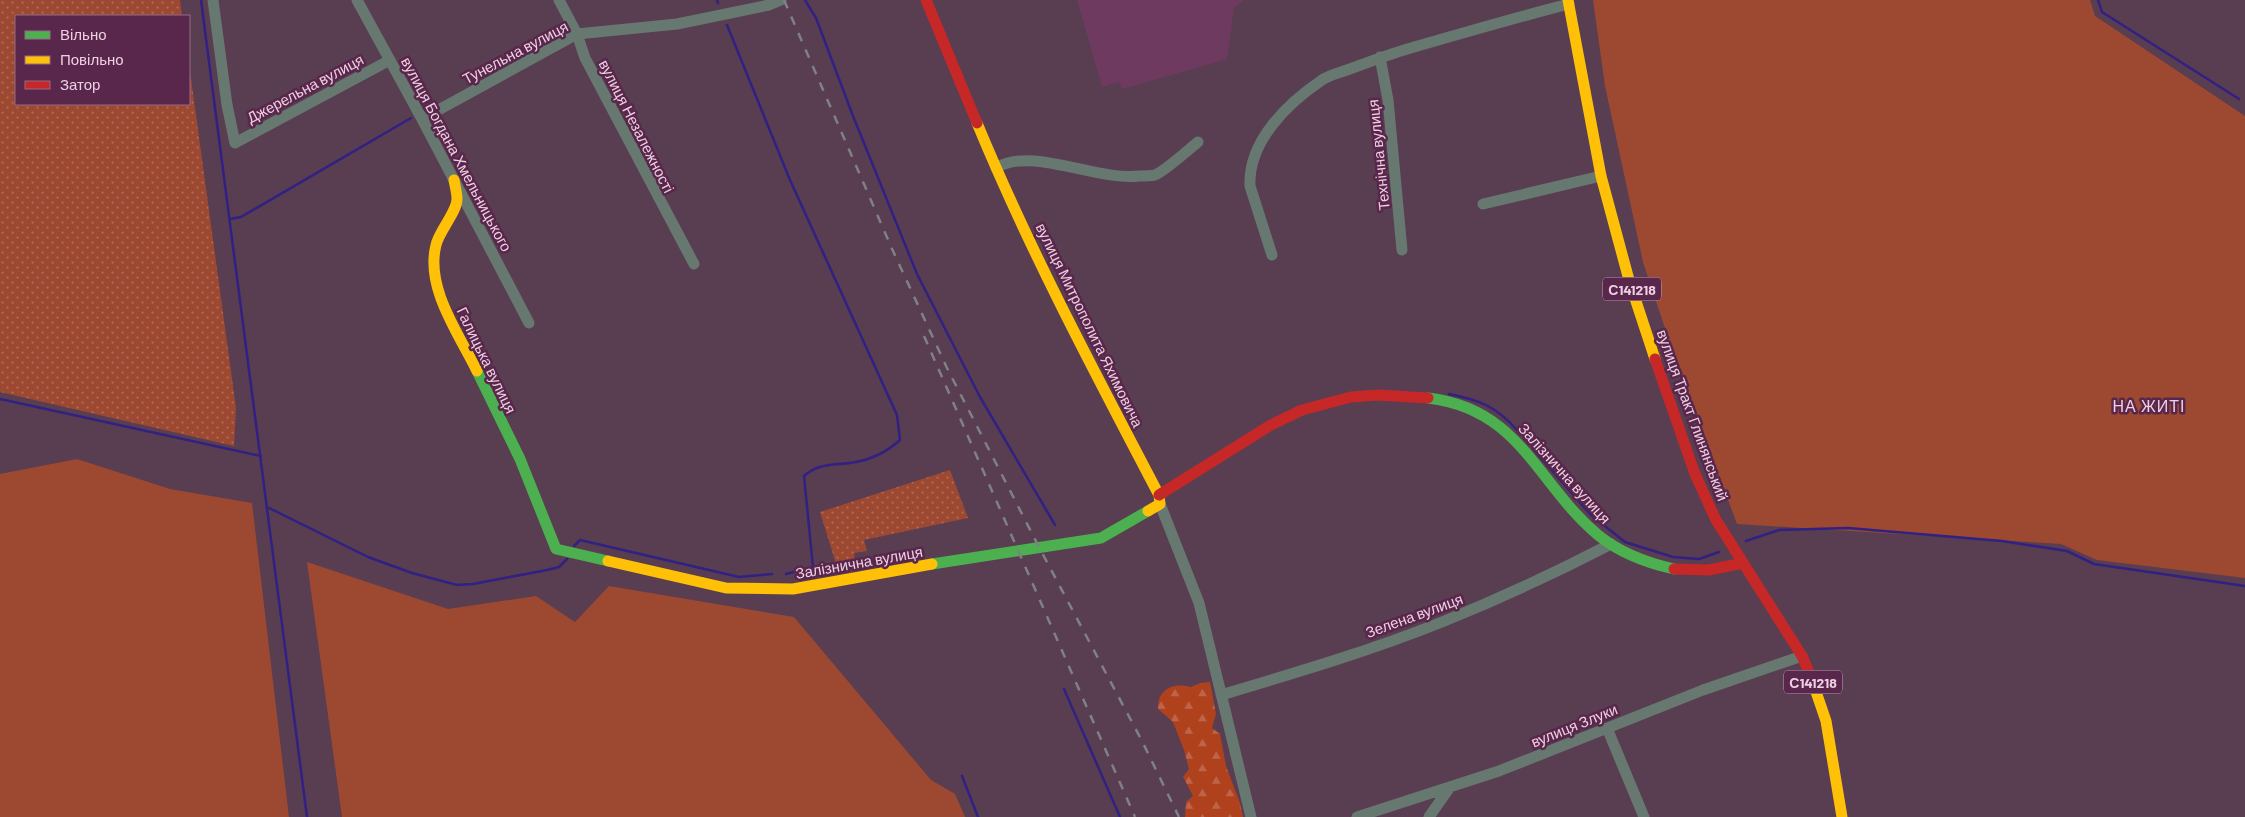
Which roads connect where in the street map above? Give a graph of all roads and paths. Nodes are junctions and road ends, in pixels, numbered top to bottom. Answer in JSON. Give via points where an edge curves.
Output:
{"nodes":[{"id":1,"x":213,"y":0,"type":"edge"},
{"id":2,"x":357,"y":0,"type":"edge"},
{"id":3,"x":559,"y":0,"type":"edge"},
{"id":4,"x":926,"y":0,"type":"edge"},
{"id":5,"x":778,"y":1,"type":"edge"},
{"id":6,"x":1569,"y":2,"type":"edge"},
{"id":7,"x":577,"y":34,"type":"junction"},
{"id":8,"x":1380,"y":57,"type":"junction"},
{"id":9,"x":390,"y":60,"type":"junction"},
{"id":10,"x":422,"y":118,"type":"junction"},
{"id":11,"x":1198,"y":142,"type":"dead end"},
{"id":12,"x":996,"y":168,"type":"junction"},
{"id":13,"x":1602,"y":176,"type":"junction"},
{"id":14,"x":454,"y":180,"type":"junction"},
{"id":15,"x":1482,"y":204,"type":"dead end"},
{"id":16,"x":1402,"y":250,"type":"dead end"},
{"id":17,"x":1272,"y":255,"type":"dead end"},
{"id":18,"x":694,"y":264,"type":"dead end"},
{"id":19,"x":530,"y":323,"type":"dead end"},
{"id":20,"x":1159,"y":500,"type":"junction"},
{"id":21,"x":1611,"y":544,"type":"junction"},
{"id":22,"x":556,"y":549,"type":"joint"},
{"id":23,"x":1743,"y":563,"type":"junction"},
{"id":24,"x":1802,"y":656,"type":"junction"},
{"id":25,"x":1221,"y":695,"type":"junction"},
{"id":26,"x":1607,"y":728,"type":"junction"},
{"id":27,"x":1450,"y":787,"type":"junction"},
{"id":28,"x":1251,"y":817,"type":"edge"},
{"id":29,"x":1356,"y":817,"type":"edge"},
{"id":30,"x":1429,"y":817,"type":"edge"},
{"id":31,"x":1644,"y":817,"type":"edge"},
{"id":32,"x":1842,"y":817,"type":"edge"}],
"edges":[{"from":1,"to":9,"type":"street","name":"Джерельна вулиця","via":[[235,143]]},
{"from":2,"to":9,"type":"street","name":"вулиця Богдана Хмельницького"},
{"from":3,"to":7,"type":"street","name":"вулиця Незалежності"},
{"from":4,"to":12,"type":"street","name":"вулиця Митрополита Яхимовича"},
{"from":5,"to":7,"type":"street","name":"Тунельна вулиця","via":[[677,24]]},
{"from":6,"to":8,"type":"street"},
{"from":6,"to":13,"type":"street","name":"вулиця Тракт Глинянський","number":"С141218"},
{"from":7,"to":10,"type":"street","name":"Тунельна вулиця"},
{"from":7,"to":18,"type":"street","name":"вулиця Незалежності","via":[[589,66]]},
{"from":8,"to":16,"type":"street","name":"Технічна вулиця","via":[[1388,100]]},
{"from":8,"to":17,"type":"street","via":[[1324,79],[1289,106],[1266,133],[1252,164],[1250,186]]},
{"from":9,"to":10,"type":"street","name":"вулиця Богдана Хмельницького"},
{"from":10,"to":14,"type":"street","name":"вулиця Богдана Хмельницького"},
{"from":11,"to":12,"type":"street","via":[[1155,175],[1126,178],[1029,160],[1005,162]]},
{"from":12,"to":20,"type":"street","name":"вулиця Митрополита Яхимовича"},
{"from":13,"to":15,"type":"street"},
{"from":13,"to":23,"type":"street","name":"вулиця Тракт Глинянський","number":"С141218","via":[[1629,280],[1692,465],[1716,520]]},
{"from":14,"to":19,"type":"street","name":"вулиця Богдана Хмельницького"},
{"from":14,"to":22,"type":"street","name":"Галицька вулиця","via":[[457,201],[436,244],[436,283],[520,459]]},
{"from":20,"to":21,"type":"street","name":"Залізнична вулиця","via":[[1279,420],[1301,410],[1350,397],[1381,394],[1427,398],[1456,403],[1481,413],[1506,429],[1588,526]]},
{"from":20,"to":22,"type":"street","name":"Залізнична вулиця","via":[[1101,538],[793,589],[726,588]]},
{"from":20,"to":25,"type":"street","via":[[1200,603]]},
{"from":21,"to":23,"type":"street","name":"Залізнична вулиця","via":[[1642,559],[1678,570],[1708,570]]},
{"from":21,"to":25,"type":"street","name":"Зелена вулиця","via":[[1547,577],[1440,623]]},
{"from":23,"to":24,"type":"street","name":"вулиця Тракт Глинянський","number":"С141218"},
{"from":24,"to":26,"type":"street","name":"вулиця Злуки"},
{"from":24,"to":32,"type":"street","name":"вулиця Тракт Глинянський","number":"С141218","via":[[1826,721]]},
{"from":25,"to":28,"type":"street"},
{"from":26,"to":27,"type":"street","name":"вулиця Злуки"},
{"from":26,"to":31,"type":"street"},
{"from":27,"to":29,"type":"street","name":"вулиця Злуки"},
{"from":27,"to":30,"type":"street"}]}
